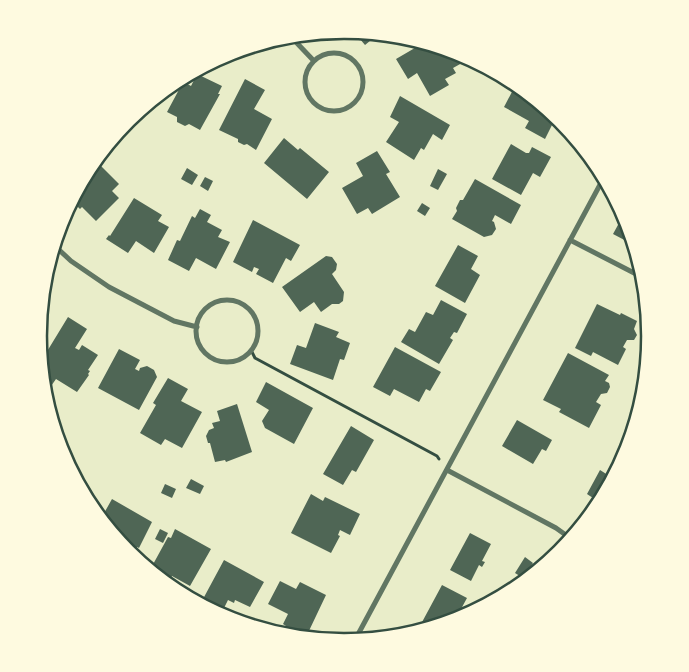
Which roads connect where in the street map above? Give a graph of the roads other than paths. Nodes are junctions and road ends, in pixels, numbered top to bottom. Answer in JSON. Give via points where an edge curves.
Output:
{"nodes":[{"id":1,"x":296,"y":43,"type":"edge"},
{"id":2,"x":314,"y":61,"type":"junction"},
{"id":3,"x":600,"y":184,"type":"edge"},
{"id":4,"x":570,"y":240,"type":"junction"},
{"id":5,"x":60,"y":250,"type":"edge"},
{"id":6,"x":635,"y":273,"type":"edge"},
{"id":7,"x":197,"y":327,"type":"junction"},
{"id":8,"x":447,"y":470,"type":"junction"},
{"id":9,"x":565,"y":535,"type":"edge"},
{"id":10,"x":359,"y":633,"type":"edge"}],
"edges":[{"from":1,"to":2,"type":"street"},
{"from":2,"to":2,"type":"street","via":[[308,69],[305,88],[315,104],[332,112],[342,111],[358,100],[364,82],[358,64],[341,53],[331,53]]},
{"from":3,"to":4,"type":"street"},
{"from":4,"to":6,"type":"street"},
{"from":4,"to":8,"type":"street"},
{"from":5,"to":7,"type":"street","via":[[109,287],[174,321]]},
{"from":7,"to":7,"type":"street","via":[[206,309],[224,300],[244,305],[256,320],[258,331],[256,341],[244,357],[225,362],[207,354],[200,346]]},
{"from":8,"to":9,"type":"street"},
{"from":8,"to":10,"type":"street"}]}
